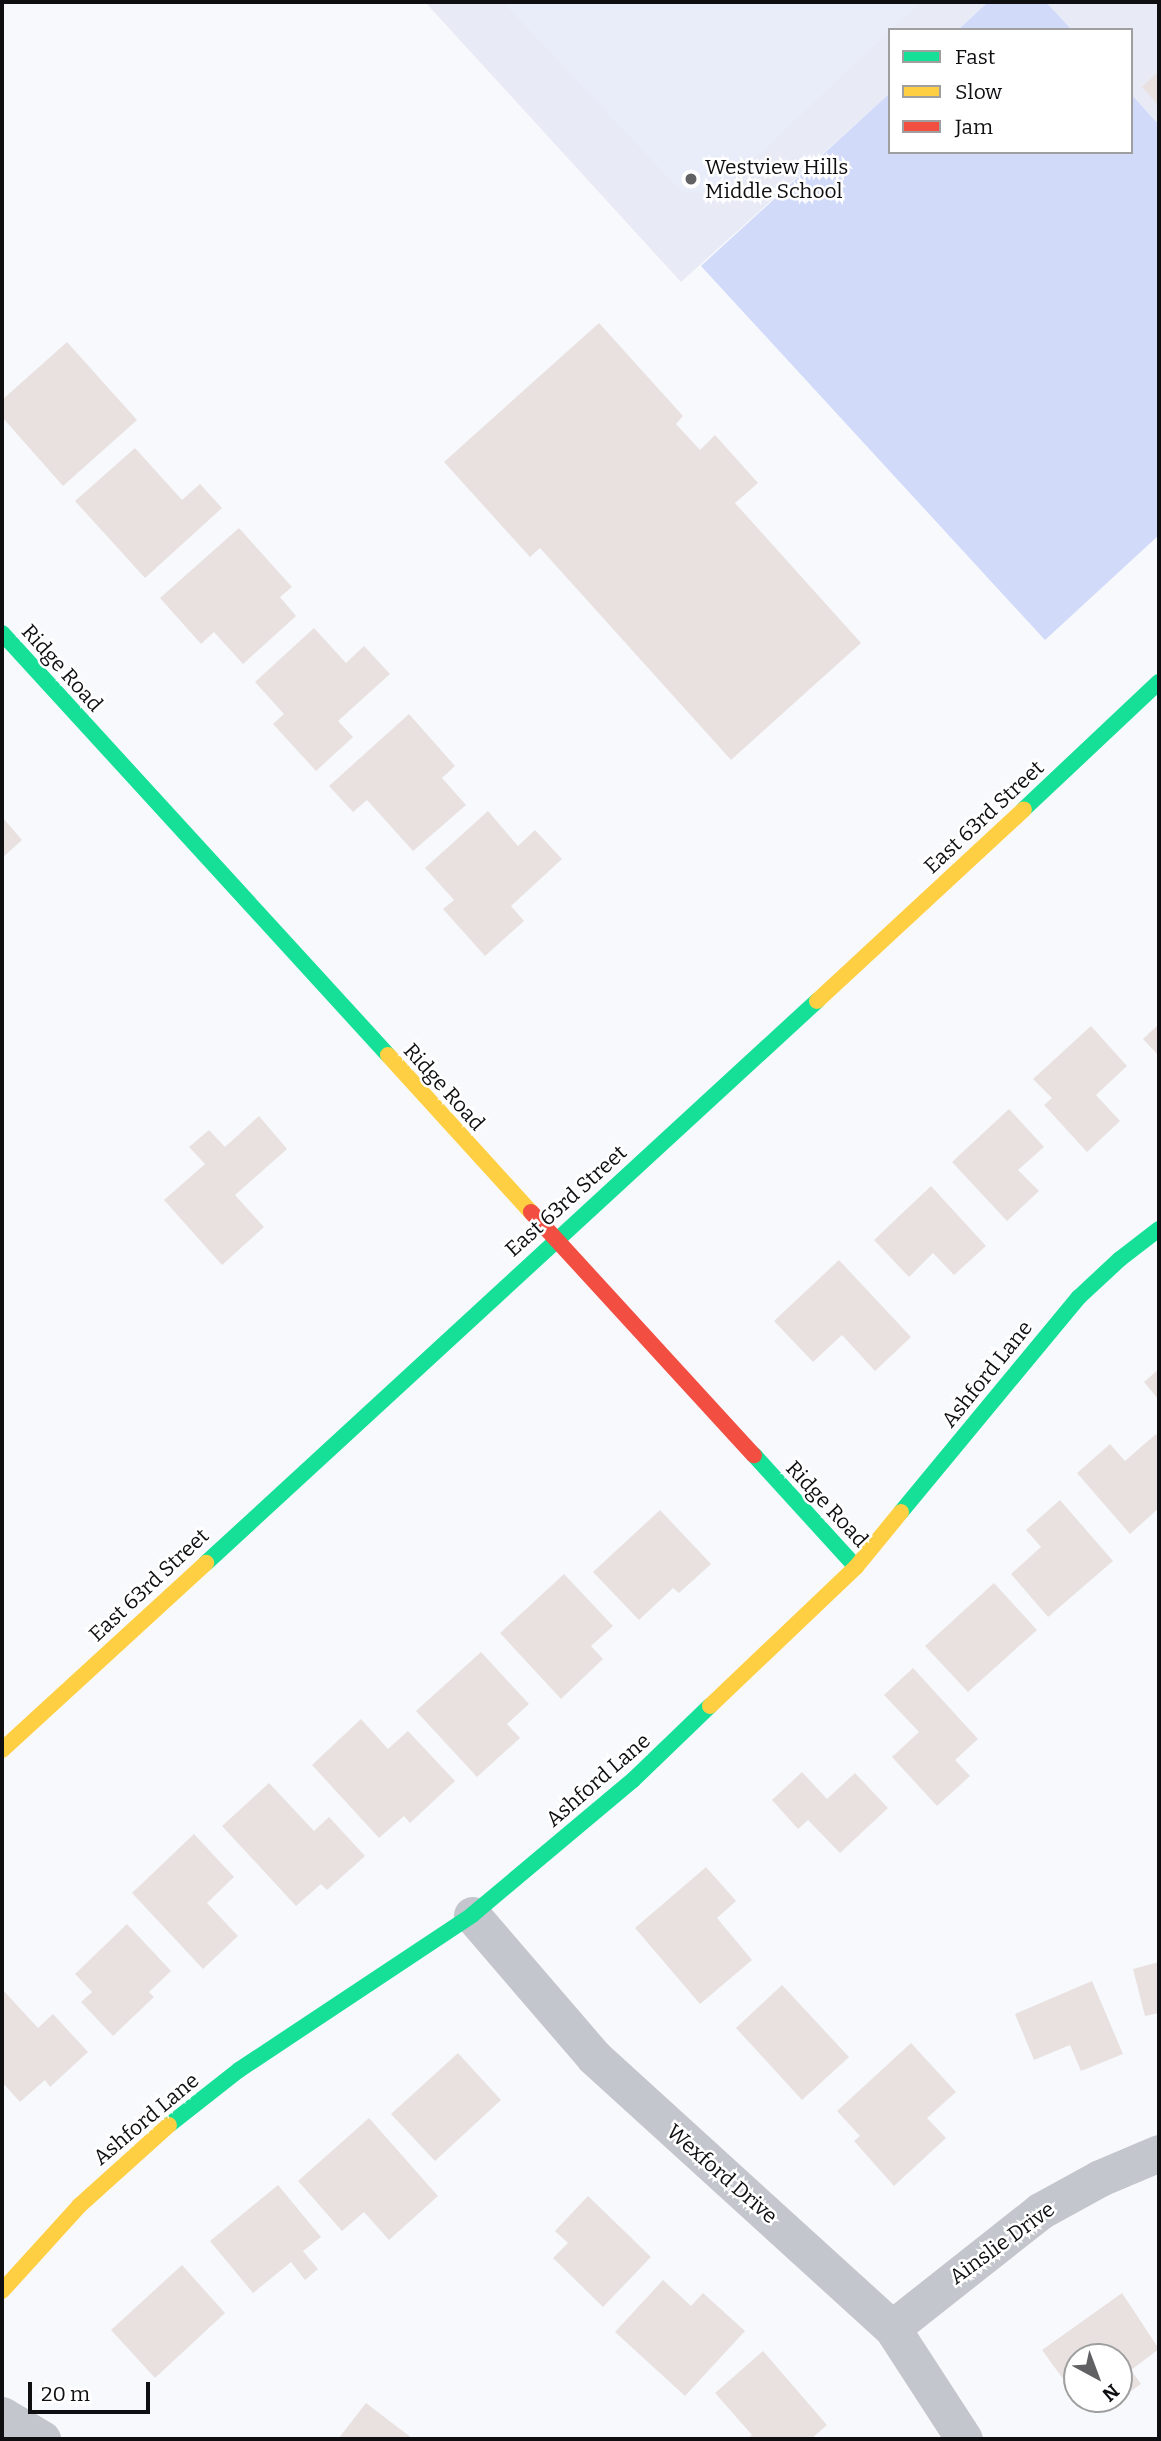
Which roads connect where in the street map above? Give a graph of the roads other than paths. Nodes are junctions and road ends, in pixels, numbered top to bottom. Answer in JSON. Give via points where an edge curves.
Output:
{"nodes":[{"id":1,"x":2,"y":633,"type":"edge"},
{"id":2,"x":1159,"y":682,"type":"edge"},
{"id":3,"x":1159,"y":1229,"type":"edge"},
{"id":4,"x":555,"y":1240,"type":"junction"},
{"id":5,"x":856,"y":1567,"type":"junction"},
{"id":6,"x":2,"y":1750,"type":"edge"},
{"id":7,"x":472,"y":1915,"type":"junction"},
{"id":8,"x":1159,"y":2153,"type":"edge"},
{"id":9,"x":2,"y":2291,"type":"edge"},
{"id":10,"x":892,"y":2328,"type":"junction"},
{"id":11,"x":2,"y":2416,"type":"edge"},
{"id":12,"x":42,"y":2439,"type":"edge"},
{"id":13,"x":964,"y":2439,"type":"edge"}],
"edges":[{"from":1,"to":4,"type":"street","name":"Ridge Road"},
{"from":2,"to":4,"type":"street","name":"East 63rd Street"},
{"from":3,"to":5,"type":"street","name":"Ashford Lane","via":[[1120,1259],[1064,1314]]},
{"from":4,"to":5,"type":"street","name":"Ridge Road"},
{"from":4,"to":6,"type":"street","name":"East 63rd Street"},
{"from":5,"to":7,"type":"street","name":"Ashford Lane","via":[[633,1780]]},
{"from":7,"to":9,"type":"street","name":"Ashford Lane","via":[[239,2070],[170,2124],[79,2206]]},
{"from":7,"to":10,"type":"street","name":"Wexford Drive","via":[[594,2057]]},
{"from":8,"to":10,"type":"street","name":"Ainslie Drive","via":[[1040,2211]]},
{"from":10,"to":13,"type":"street","name":"Wexford Drive"},
{"from":11,"to":12,"type":"street"}]}
